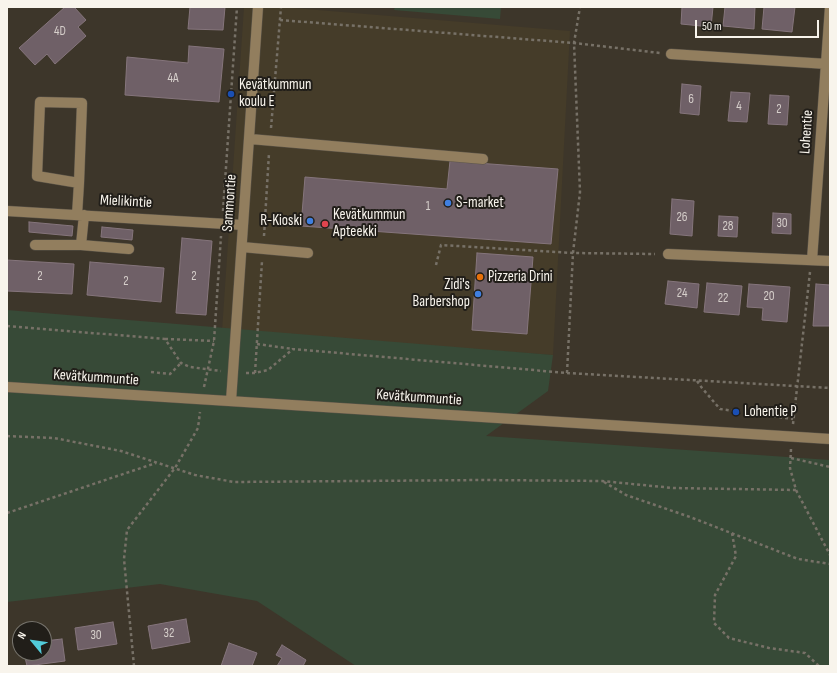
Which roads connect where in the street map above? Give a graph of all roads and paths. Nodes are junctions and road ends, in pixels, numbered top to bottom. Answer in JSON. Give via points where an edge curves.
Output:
{"nodes":[{"id":1,"x":237,"y":7,"type":"edge"},
{"id":2,"x":258,"y":7,"type":"edge"},
{"id":3,"x":281,"y":7,"type":"edge"},
{"id":4,"x":580,"y":7,"type":"edge"},
{"id":5,"x":830,"y":7,"type":"edge"},
{"id":6,"x":280,"y":20,"type":"junction"},
{"id":7,"x":574,"y":42,"type":"junction"},
{"id":8,"x":672,"y":54,"type":"joint"},
{"id":9,"x":827,"y":64,"type":"junction"},
{"id":10,"x":250,"y":139,"type":"junction"},
{"id":11,"x":270,"y":140,"type":"junction"},
{"id":12,"x":483,"y":159,"type":"dead end"},
{"id":13,"x":79,"y":183,"type":"junction"},
{"id":14,"x":7,"y":211,"type":"edge"},
{"id":15,"x":81,"y":215,"type":"junction"},
{"id":16,"x":222,"y":223,"type":"junction"},
{"id":17,"x":243,"y":225,"type":"junction"},
{"id":18,"x":35,"y":245,"type":"dead end"},
{"id":19,"x":81,"y":245,"type":"junction"},
{"id":20,"x":242,"y":247,"type":"junction"},
{"id":21,"x":129,"y":249,"type":"dead end"},
{"id":22,"x":263,"y":249,"type":"junction"},
{"id":23,"x":308,"y":253,"type":"dead end"},
{"id":24,"x":573,"y":253,"type":"junction"},
{"id":25,"x":668,"y":254,"type":"joint"},
{"id":26,"x":812,"y":260,"type":"junction"},
{"id":27,"x":830,"y":261,"type":"edge"},
{"id":28,"x":436,"y":265,"type":"dead end"},
{"id":29,"x":7,"y":326,"type":"edge"},
{"id":30,"x":165,"y":338,"type":"junction"},
{"id":31,"x":214,"y":341,"type":"junction"},
{"id":32,"x":257,"y":344,"type":"junction"},
{"id":33,"x":294,"y":349,"type":"junction"},
{"id":34,"x":181,"y":364,"type":"junction"},
{"id":35,"x":206,"y":370,"type":"junction"},
{"id":36,"x":151,"y":372,"type":"dead end"},
{"id":37,"x":234,"y":372,"type":"junction"},
{"id":38,"x":256,"y":373,"type":"junction"},
{"id":39,"x":567,"y":373,"type":"junction"},
{"id":40,"x":697,"y":380,"type":"junction"},
{"id":41,"x":796,"y":386,"type":"junction"},
{"id":42,"x":7,"y":387,"type":"edge"},
{"id":43,"x":830,"y":388,"type":"edge"},
{"id":44,"x":202,"y":399,"type":"junction"},
{"id":45,"x":231,"y":401,"type":"junction"},
{"id":46,"x":793,"y":419,"type":"junction"},
{"id":47,"x":7,"y":436,"type":"edge"},
{"id":48,"x":792,"y":437,"type":"junction"},
{"id":49,"x":830,"y":439,"type":"edge"},
{"id":50,"x":791,"y":458,"type":"junction"},
{"id":51,"x":157,"y":463,"type":"junction"},
{"id":52,"x":830,"y":467,"type":"edge"},
{"id":53,"x":175,"y":468,"type":"junction"},
{"id":54,"x":602,"y":481,"type":"junction"},
{"id":55,"x":796,"y":490,"type":"junction"},
{"id":56,"x":7,"y":513,"type":"edge"},
{"id":57,"x":732,"y":533,"type":"junction"},
{"id":58,"x":830,"y":555,"type":"edge"},
{"id":59,"x":830,"y":564,"type":"edge"},
{"id":60,"x":134,"y":666,"type":"edge"},
{"id":61,"x":819,"y":666,"type":"edge"}],
"edges":[{"from":1,"to":16,"type":"path"},
{"from":2,"to":10,"type":"street","name":"Sammontie"},
{"from":3,"to":6,"type":"path"},
{"from":4,"to":7,"type":"path"},
{"from":5,"to":9,"type":"street","name":"Lohentie"},
{"from":6,"to":7,"type":"path"},
{"from":6,"to":11,"type":"path"},
{"from":7,"to":8,"type":"path"},
{"from":7,"to":24,"type":"path","via":[[580,192]]},
{"from":8,"to":9,"type":"street"},
{"from":9,"to":26,"type":"street","name":"Lohentie"},
{"from":10,"to":11,"type":"street"},
{"from":10,"to":17,"type":"street","name":"Sammontie"},
{"from":11,"to":12,"type":"street"},
{"from":11,"to":22,"type":"path"},
{"from":13,"to":13,"type":"street","via":[[82,103],[40,102],[37,176]]},
{"from":13,"to":15,"type":"street"},
{"from":14,"to":15,"type":"street","name":"Mielikintie"},
{"from":15,"to":16,"type":"street","name":"Mielikintie"},
{"from":15,"to":19,"type":"street"},
{"from":16,"to":17,"type":"street","name":"Mielikintie"},
{"from":16,"to":31,"type":"path"},
{"from":17,"to":20,"type":"street","name":"Sammontie"},
{"from":18,"to":19,"type":"street"},
{"from":19,"to":21,"type":"street"},
{"from":20,"to":22,"type":"street"},
{"from":20,"to":37,"type":"street","name":"Sammontie"},
{"from":22,"to":23,"type":"street"},
{"from":22,"to":32,"type":"path"},
{"from":24,"to":25,"type":"path"},
{"from":24,"to":28,"type":"path","via":[[441,245]]},
{"from":24,"to":39,"type":"path"},
{"from":25,"to":26,"type":"street"},
{"from":26,"to":27,"type":"street"},
{"from":26,"to":41,"type":"path"},
{"from":29,"to":30,"type":"path"},
{"from":30,"to":31,"type":"path"},
{"from":30,"to":34,"type":"path"},
{"from":31,"to":35,"type":"path"},
{"from":32,"to":33,"type":"path"},
{"from":32,"to":38,"type":"path"},
{"from":33,"to":38,"type":"path","via":[[268,370]]},
{"from":33,"to":39,"type":"path"},
{"from":34,"to":35,"type":"path"},
{"from":34,"to":36,"type":"path","via":[[170,374]]},
{"from":35,"to":37,"type":"path"},
{"from":35,"to":44,"type":"path"},
{"from":37,"to":38,"type":"path"},
{"from":37,"to":45,"type":"street","name":"Sammontie"},
{"from":39,"to":40,"type":"path"},
{"from":40,"to":41,"type":"path"},
{"from":40,"to":46,"type":"path","via":[[720,409]]},
{"from":41,"to":43,"type":"path"},
{"from":41,"to":46,"type":"path"},
{"from":42,"to":44,"type":"street","name":"Kevätkummuntie"},
{"from":44,"to":45,"type":"street","name":"Kevätkummuntie"},
{"from":44,"to":53,"type":"path","via":[[198,428]]},
{"from":45,"to":48,"type":"street","name":"Kevätkummuntie"},
{"from":46,"to":48,"type":"path"},
{"from":47,"to":51,"type":"path","via":[[54,438],[121,452]]},
{"from":48,"to":49,"type":"street","name":"Kevätkummuntie"},
{"from":48,"to":50,"type":"path"},
{"from":50,"to":52,"type":"path"},
{"from":50,"to":55,"type":"path","via":[[790,468]]},
{"from":51,"to":53,"type":"path"},
{"from":51,"to":56,"type":"path"},
{"from":53,"to":54,"type":"path","via":[[195,475],[234,482]]},
{"from":53,"to":60,"type":"path","via":[[127,530],[124,559]]},
{"from":54,"to":55,"type":"path","via":[[673,488]]},
{"from":54,"to":57,"type":"path","via":[[626,495]]},
{"from":55,"to":58,"type":"path"},
{"from":57,"to":59,"type":"path","via":[[798,559]]},
{"from":57,"to":61,"type":"path","via":[[736,556],[715,595],[714,623],[729,638],[769,648],[805,653]]}]}
